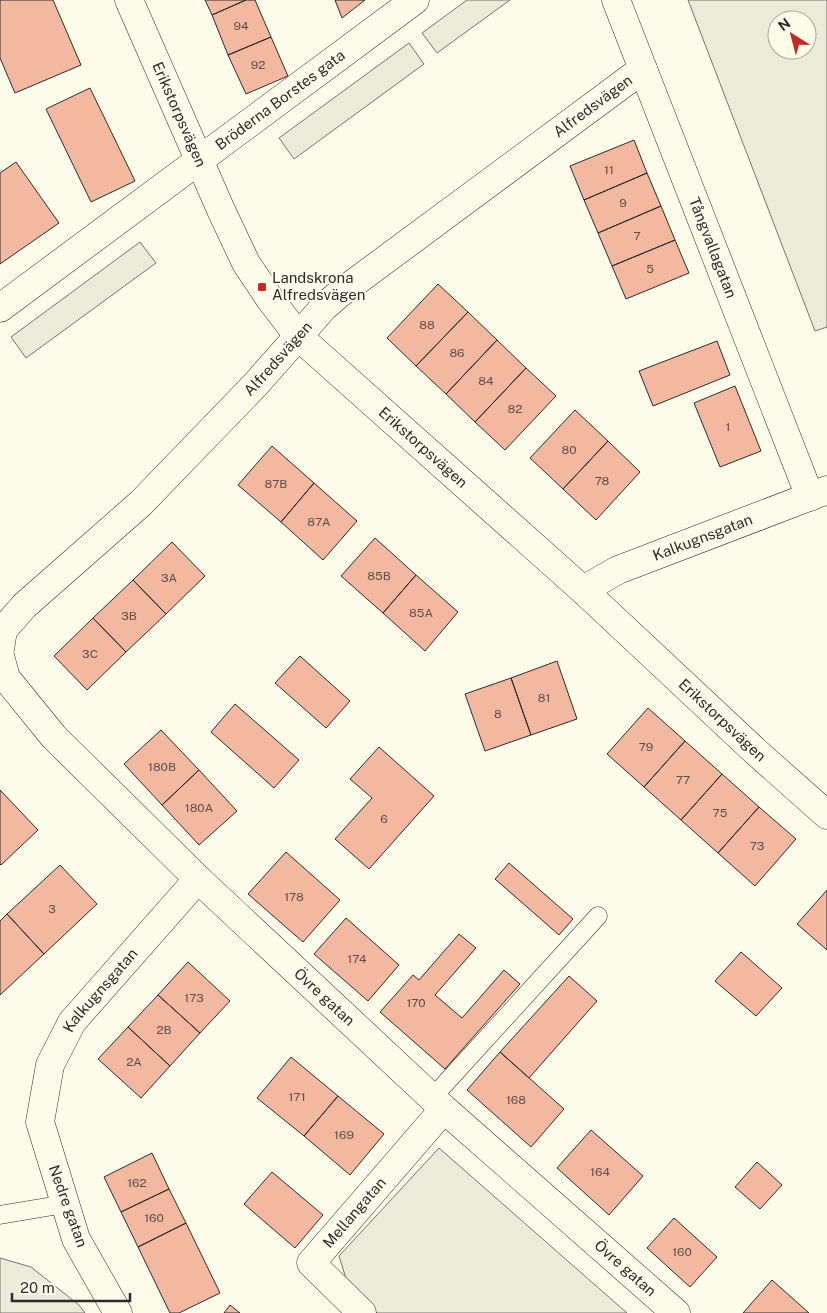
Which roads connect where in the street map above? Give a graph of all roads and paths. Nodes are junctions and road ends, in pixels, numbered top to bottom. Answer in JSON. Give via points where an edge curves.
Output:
{"nodes":[{"id":1,"x":129,"y":0,"type":"edge"},
{"id":2,"x":616,"y":0,"type":"edge"},
{"id":3,"x":400,"y":5,"type":"edge"},
{"id":4,"x":643,"y":69,"type":"junction"},
{"id":5,"x":199,"y":161,"type":"junction"},
{"id":6,"x":0,"y":308,"type":"edge"},
{"id":7,"x":298,"y":337,"type":"junction"},
{"id":8,"x":818,"y":494,"type":"edge"},
{"id":9,"x":582,"y":590,"type":"junction"},
{"id":10,"x":0,"y":649,"type":"edge"},
{"id":11,"x":0,"y":656,"type":"edge"},
{"id":12,"x":827,"y":815,"type":"edge"},
{"id":13,"x":198,"y":879,"type":"junction"},
{"id":14,"x":598,"y":916,"type":"dead end"},
{"id":15,"x":438,"y":1104,"type":"junction"},
{"id":16,"x":40,"y":1122,"type":"joint"},
{"id":17,"x":65,"y":1204,"type":"junction"},
{"id":18,"x":0,"y":1215,"type":"edge"},
{"id":19,"x":356,"y":1311,"type":"edge"},
{"id":20,"x":118,"y":1313,"type":"edge"},
{"id":21,"x":676,"y":1313,"type":"edge"}],
"edges":[{"from":1,"to":5,"type":"street","name":"Erikstorpsvägen"},
{"from":2,"to":4,"type":"street","name":"Tångvallagatan"},
{"from":3,"to":5,"type":"street","name":"Bröderna Borstes gata"},
{"from":4,"to":7,"type":"street","name":"Alfredsvägen","via":[[339,294]]},
{"from":4,"to":8,"type":"street","name":"Tångvallagatan"},
{"from":5,"to":6,"type":"street","name":"Bröderna Borstes gata"},
{"from":5,"to":7,"type":"street","name":"Erikstorpsvägen","via":[[246,263]]},
{"from":7,"to":9,"type":"street","name":"Erikstorpsvägen"},
{"from":7,"to":10,"type":"street","name":"Alfredsvägen","via":[[141,503],[24,606],[3,630]]},
{"from":8,"to":9,"type":"street","name":"Kalkugnsgatan","via":[[618,570]]},
{"from":9,"to":12,"type":"street","name":"Erikstorpsvägen"},
{"from":11,"to":13,"type":"street","name":"Övre gatan","via":[[6,678],[54,737]]},
{"from":13,"to":15,"type":"street","name":"Övre gatan"},
{"from":13,"to":16,"type":"street","name":"Kalkugnsgatan","via":[[72,1022],[50,1064]]},
{"from":14,"to":15,"type":"lane"},
{"from":15,"to":19,"type":"street","name":"Mellangatan","via":[[311,1264]]},
{"from":15,"to":21,"type":"street","name":"Övre gatan"},
{"from":16,"to":17,"type":"street","name":"Nedre gatan"},
{"from":17,"to":18,"type":"lane"},
{"from":17,"to":20,"type":"street","name":"Nedre gatan","via":[[76,1239]]}]}
